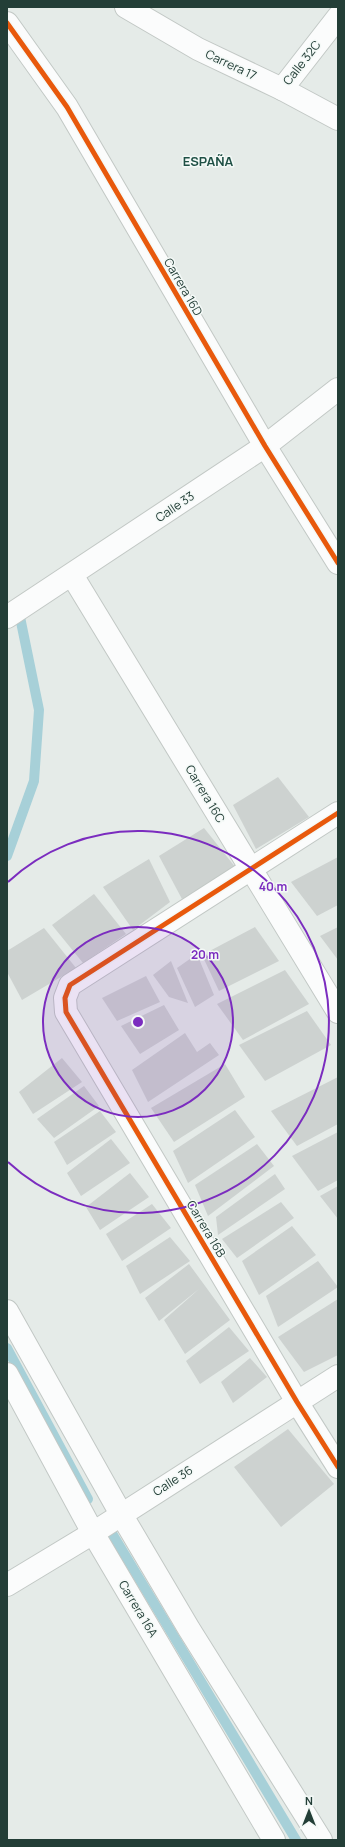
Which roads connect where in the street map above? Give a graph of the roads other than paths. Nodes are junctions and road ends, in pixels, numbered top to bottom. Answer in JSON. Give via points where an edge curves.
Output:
{"nodes":[{"id":1,"x":126,"y":7,"type":"edge"},
{"id":2,"x":338,"y":17,"type":"edge"},
{"id":3,"x":7,"y":23,"type":"edge"},
{"id":4,"x":282,"y":89,"type":"junction"},
{"id":5,"x":338,"y":119,"type":"edge"},
{"id":6,"x":338,"y":389,"type":"edge"},
{"id":7,"x":265,"y":446,"type":"junction"},
{"id":8,"x":338,"y":563,"type":"edge"},
{"id":9,"x":72,"y":575,"type":"junction"},
{"id":10,"x":7,"y":617,"type":"edge"},
{"id":11,"x":338,"y":813,"type":"edge"},
{"id":12,"x":251,"y":870,"type":"junction"},
{"id":13,"x":338,"y":1012,"type":"edge"},
{"id":14,"x":7,"y":1311,"type":"edge"},
{"id":15,"x":7,"y":1374,"type":"edge"},
{"id":16,"x":338,"y":1376,"type":"edge"},
{"id":17,"x":297,"y":1402,"type":"junction"},
{"id":18,"x":338,"y":1467,"type":"edge"},
{"id":19,"x":121,"y":1514,"type":"junction"},
{"id":20,"x":93,"y":1533,"type":"junction"},
{"id":21,"x":7,"y":1585,"type":"edge"},
{"id":22,"x":274,"y":1840,"type":"edge"},
{"id":23,"x":321,"y":1840,"type":"edge"}],
"edges":[{"from":1,"to":4,"type":"street","name":"Carrera 17","via":[[198,49]]},
{"from":2,"to":4,"type":"street","name":"Calle 32C"},
{"from":3,"to":7,"type":"street","name":"Carrera 16D","via":[[67,107]]},
{"from":4,"to":5,"type":"street","name":"Carrera 17"},
{"from":6,"to":7,"type":"street","name":"Calle 33"},
{"from":7,"to":8,"type":"street","name":"Carrera 16D"},
{"from":7,"to":9,"type":"street","name":"Calle 33"},
{"from":9,"to":10,"type":"street","name":"Calle 33"},
{"from":9,"to":12,"type":"street","name":"Carrera 16C"},
{"from":11,"to":12,"type":"street"},
{"from":12,"to":13,"type":"street","name":"Carrera 16C"},
{"from":12,"to":17,"type":"street","name":"Carrera 16B","via":[[70,985],[65,998],[66,1012]]},
{"from":14,"to":19,"type":"street"},
{"from":15,"to":20,"type":"street","name":"Carrera 16A"},
{"from":16,"to":17,"type":"street","name":"Calle 36"},
{"from":17,"to":18,"type":"street","name":"Carrera 16B"},
{"from":17,"to":19,"type":"street","name":"Calle 36"},
{"from":19,"to":20,"type":"street","name":"Calle 36"},
{"from":19,"to":23,"type":"street","via":[[189,1629]]},
{"from":20,"to":21,"type":"street","name":"Calle 36"},
{"from":20,"to":22,"type":"street","name":"Carrera 16A"}]}
